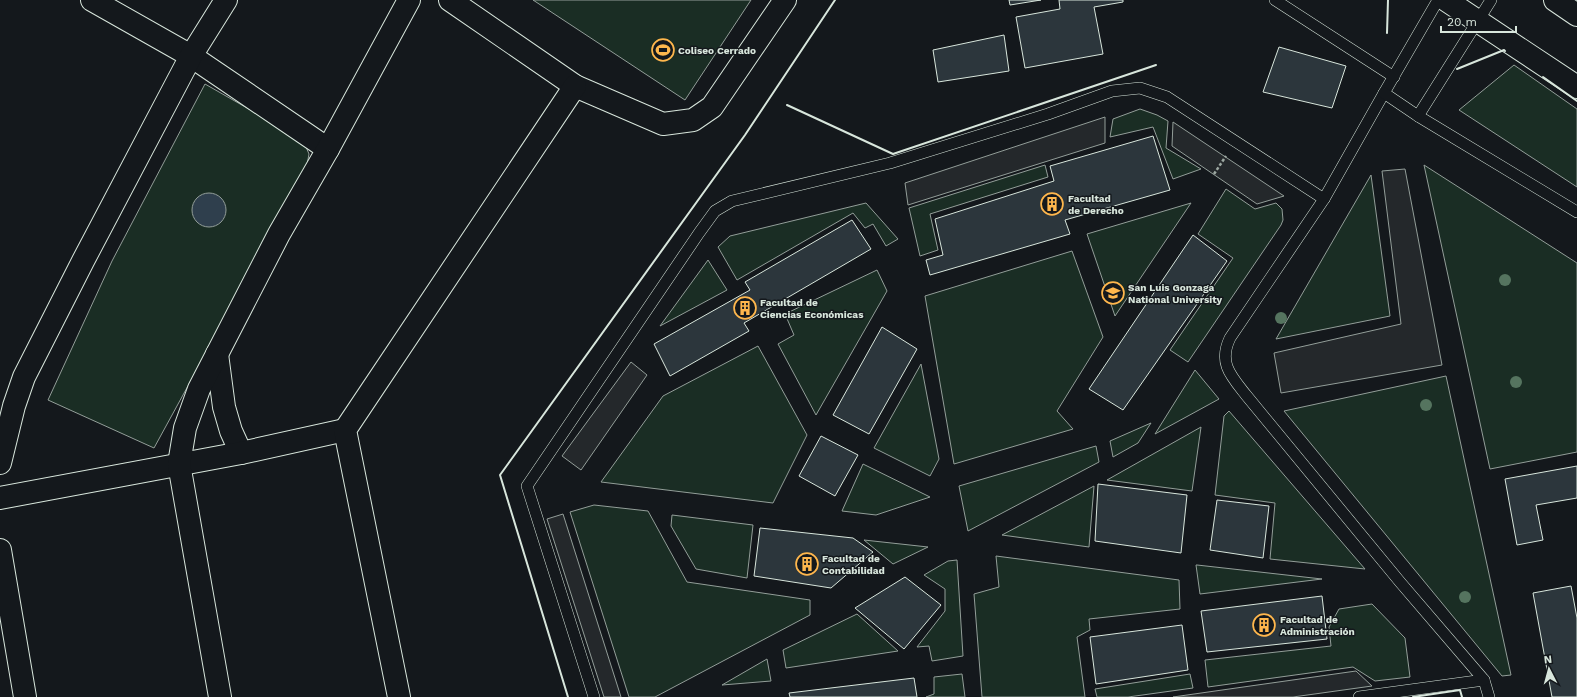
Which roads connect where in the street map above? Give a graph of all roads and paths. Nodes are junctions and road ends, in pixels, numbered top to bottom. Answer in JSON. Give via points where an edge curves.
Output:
{"nodes":[{"id":1,"x":92,"y":0,"type":"edge"},
{"id":2,"x":226,"y":0,"type":"edge"},
{"id":3,"x":409,"y":0,"type":"edge"},
{"id":4,"x":450,"y":0,"type":"edge"},
{"id":5,"x":785,"y":0,"type":"edge"},
{"id":6,"x":1275,"y":0,"type":"edge"},
{"id":7,"x":1438,"y":0,"type":"edge"},
{"id":8,"x":1446,"y":0,"type":"edge"},
{"id":9,"x":1491,"y":0,"type":"edge"},
{"id":10,"x":1555,"y":0,"type":"edge"},
{"id":11,"x":1577,"y":15,"type":"edge"},
{"id":12,"x":1478,"y":21,"type":"junction"},
{"id":13,"x":191,"y":56,"type":"junction"},
{"id":14,"x":1394,"y":77,"type":"junction"},
{"id":15,"x":575,"y":86,"type":"junction"},
{"id":16,"x":1577,"y":87,"type":"edge"},
{"id":17,"x":1384,"y":93,"type":"junction"},
{"id":18,"x":1418,"y":116,"type":"junction"},
{"id":19,"x":328,"y":149,"type":"junction"},
{"id":20,"x":1324,"y":198,"type":"junction"},
{"id":21,"x":1577,"y":212,"type":"edge"},
{"id":22,"x":217,"y":354,"type":"junction"},
{"id":23,"x":345,"y":430,"type":"junction"},
{"id":24,"x":242,"y":453,"type":"junction"},
{"id":25,"x":0,"y":463,"type":"edge"},
{"id":26,"x":179,"y":464,"type":"junction"},
{"id":27,"x":0,"y":498,"type":"edge"},
{"id":28,"x":0,"y":550,"type":"edge"},
{"id":29,"x":1484,"y":680,"type":"junction"},
{"id":30,"x":25,"y":697,"type":"edge"},
{"id":31,"x":220,"y":697,"type":"edge"},
{"id":32,"x":399,"y":697,"type":"edge"},
{"id":33,"x":594,"y":697,"type":"edge"},
{"id":34,"x":1359,"y":697,"type":"edge"},
{"id":35,"x":1489,"y":697,"type":"edge"}],
"edges":[{"from":1,"to":13,"type":"main road"},
{"from":2,"to":13,"type":"main road"},
{"from":3,"to":19,"type":"main road"},
{"from":4,"to":15,"type":"main road"},
{"from":5,"to":15,"type":"main road","via":[[712,107],[693,120],[664,124]]},
{"from":6,"to":14,"type":"lane"},
{"from":7,"to":14,"type":"lane"},
{"from":8,"to":12,"type":"main road"},
{"from":9,"to":12,"type":"lane"},
{"from":10,"to":11,"type":"main road"},
{"from":12,"to":16,"type":"main road"},
{"from":12,"to":18,"type":"lane"},
{"from":13,"to":19,"type":"main road"},
{"from":13,"to":25,"type":"main road","via":[[24,377]]},
{"from":14,"to":17,"type":"lane"},
{"from":15,"to":23,"type":"main road"},
{"from":17,"to":18,"type":"lane"},
{"from":17,"to":20,"type":"lane"},
{"from":18,"to":21,"type":"lane"},
{"from":19,"to":22,"type":"main road"},
{"from":20,"to":29,"type":"lane","via":[[1230,338],[1226,346],[1226,365],[1230,375],[1246,395]]},
{"from":20,"to":33,"type":"lane","via":[[1167,97],[1140,88],[1112,92],[890,163],[732,201],[715,211],[527,486]]},
{"from":22,"to":24,"type":"main road","via":[[224,407],[231,431]]},
{"from":22,"to":26,"type":"main road","via":[[199,389],[185,428]]},
{"from":23,"to":24,"type":"main road"},
{"from":23,"to":32,"type":"main road"},
{"from":24,"to":26,"type":"main road"},
{"from":26,"to":27,"type":"main road"},
{"from":26,"to":31,"type":"main road"},
{"from":28,"to":30,"type":"main road"},
{"from":29,"to":34,"type":"lane"},
{"from":29,"to":35,"type":"lane"}]}
